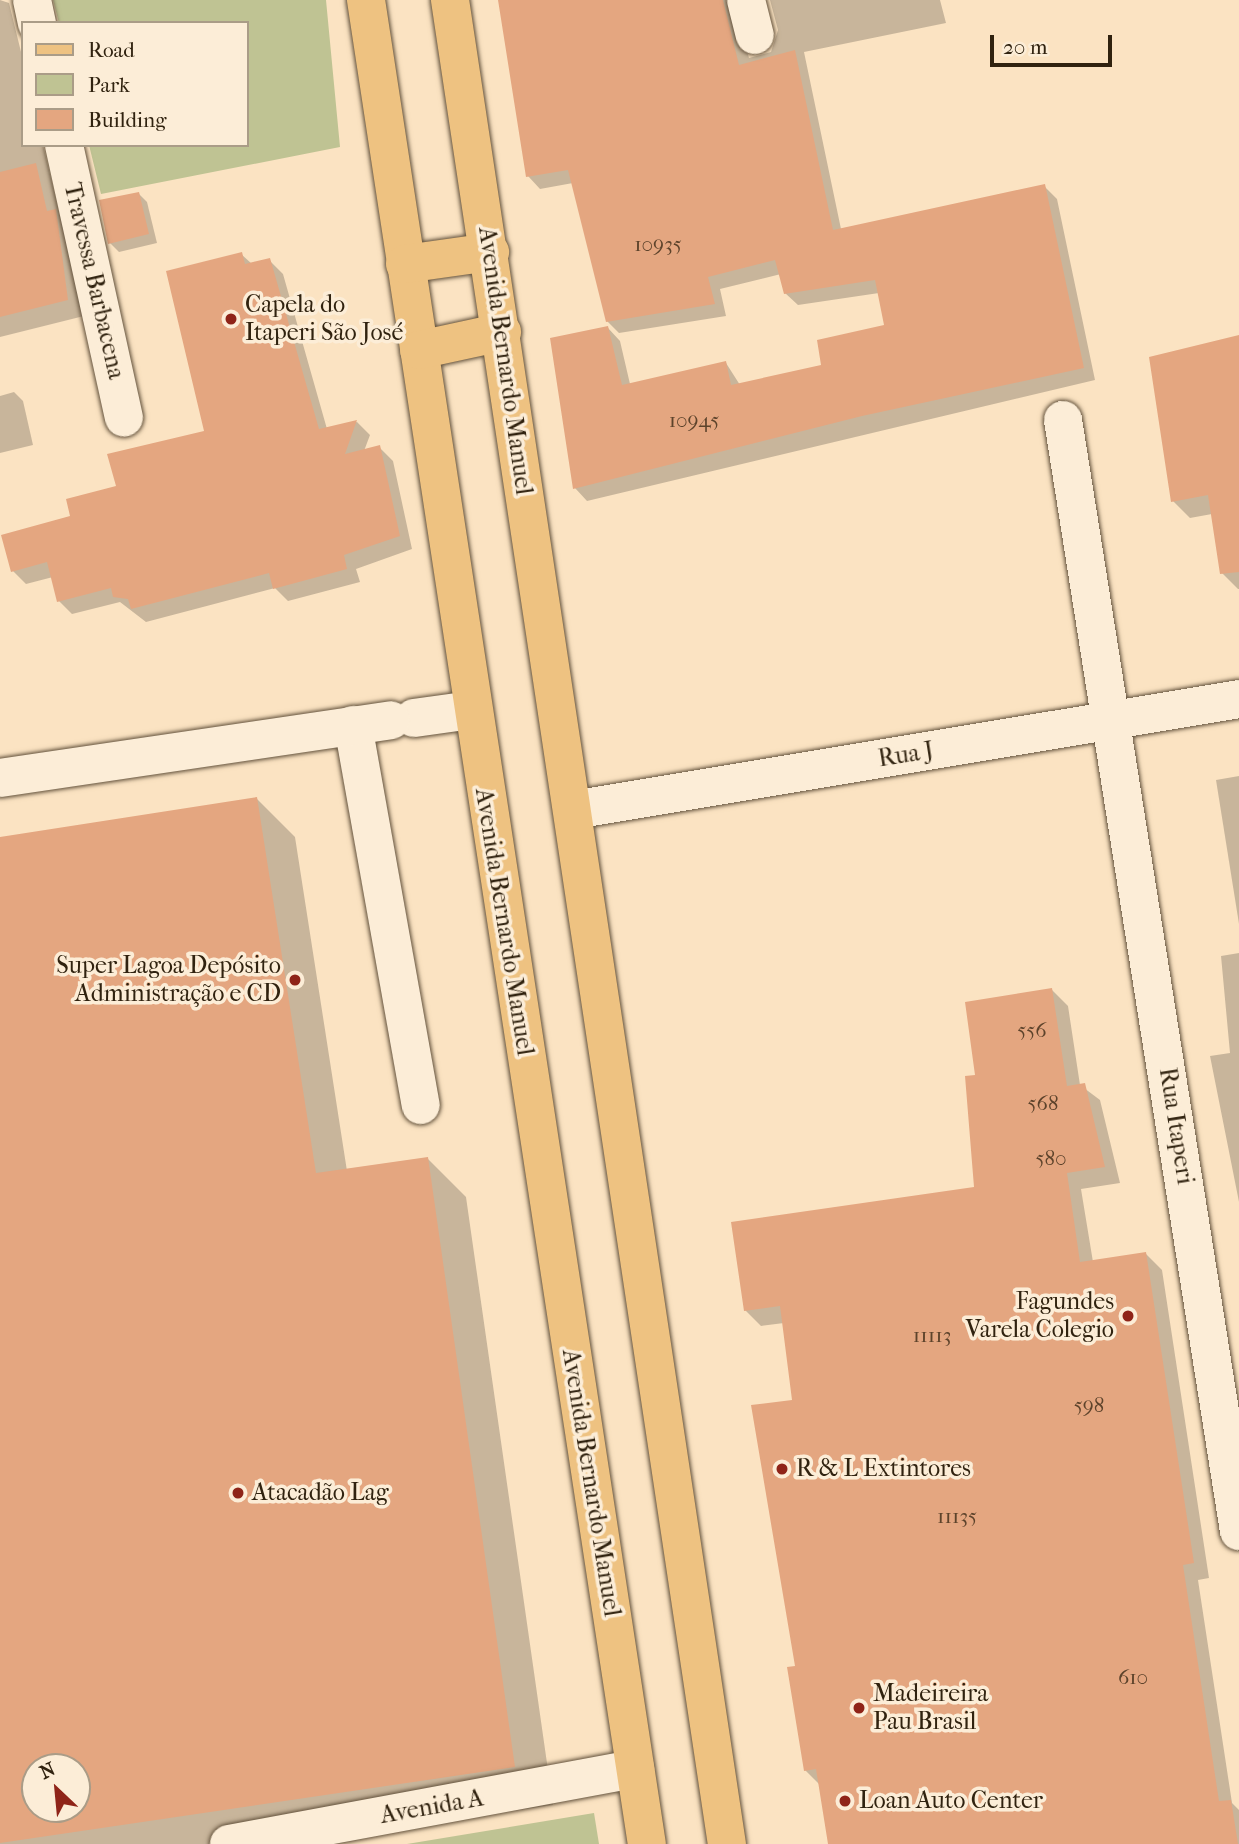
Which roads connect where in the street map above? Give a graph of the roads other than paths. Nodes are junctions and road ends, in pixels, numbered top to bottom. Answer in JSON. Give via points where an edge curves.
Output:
{"nodes":[{"id":1,"x":32,"y":0,"type":"edge"},
{"id":2,"x":366,"y":0,"type":"edge"},
{"id":3,"x":450,"y":0,"type":"edge"},
{"id":4,"x":37,"y":21,"type":"edge"},
{"id":5,"x":64,"y":147,"type":"edge"},
{"id":6,"x":490,"y":252,"type":"junction"},
{"id":7,"x":405,"y":264,"type":"junction"},
{"id":8,"x":502,"y":332,"type":"junction"},
{"id":9,"x":419,"y":350,"type":"junction"},
{"id":10,"x":124,"y":417,"type":"dead end"},
{"id":11,"x":1063,"y":419,"type":"dead end"},
{"id":12,"x":1239,"y":699,"type":"edge"},
{"id":13,"x":472,"y":710,"type":"junction"},
{"id":14,"x":1111,"y":722,"type":"junction"},
{"id":15,"x":353,"y":725,"type":"junction"},
{"id":16,"x":0,"y":778,"type":"edge"},
{"id":17,"x":573,"y":810,"type":"junction"},
{"id":18,"x":421,"y":1105,"type":"dead end"},
{"id":19,"x":1239,"y":1531,"type":"edge"},
{"id":20,"x":635,"y":1769,"type":"junction"},
{"id":21,"x":229,"y":1844,"type":"edge"},
{"id":22,"x":647,"y":1844,"type":"edge"},
{"id":23,"x":727,"y":1844,"type":"edge"}],
"edges":[{"from":1,"to":4,"type":"street"},
{"from":2,"to":7,"type":"main road","name":"Avenida Bernardo Manuel"},
{"from":3,"to":6,"type":"main road","name":"Avenida Bernardo Manuel"},
{"from":5,"to":10,"type":"street","name":"Travessa Barbacena"},
{"from":6,"to":7,"type":"main road"},
{"from":6,"to":8,"type":"main road","name":"Avenida Bernardo Manuel"},
{"from":7,"to":9,"type":"main road","name":"Avenida Bernardo Manuel"},
{"from":8,"to":9,"type":"main road"},
{"from":8,"to":17,"type":"main road","name":"Avenida Bernardo Manuel"},
{"from":9,"to":13,"type":"main road","name":"Avenida Bernardo Manuel"},
{"from":11,"to":14,"type":"street","name":"Rua Itaperi"},
{"from":12,"to":14,"type":"street","name":"Rua J"},
{"from":13,"to":15,"type":"street"},
{"from":13,"to":20,"type":"main road","name":"Avenida Bernardo Manuel"},
{"from":14,"to":17,"type":"street","name":"Rua J"},
{"from":14,"to":19,"type":"street","name":"Rua Itaperi"},
{"from":15,"to":16,"type":"street"},
{"from":15,"to":18,"type":"street"},
{"from":17,"to":23,"type":"main road","name":"Avenida Bernardo Manuel"},
{"from":20,"to":21,"type":"street","name":"Avenida A"},
{"from":20,"to":22,"type":"main road","name":"Avenida Bernardo Manuel"}]}
